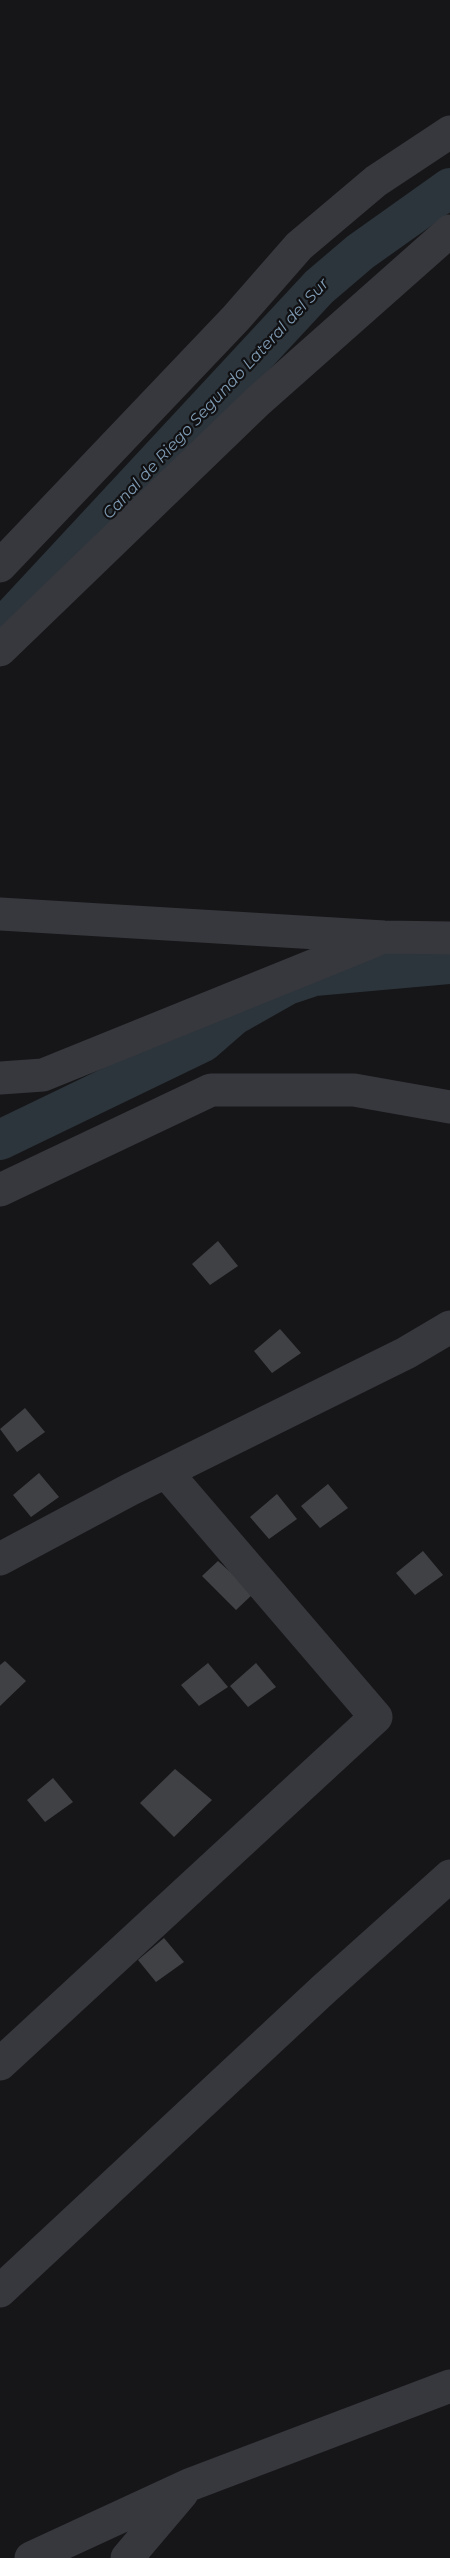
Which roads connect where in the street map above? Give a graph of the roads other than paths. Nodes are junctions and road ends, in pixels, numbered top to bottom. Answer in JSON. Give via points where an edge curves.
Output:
{"nodes":[{"id":1,"x":450,"y":132,"type":"edge"},
{"id":2,"x":450,"y":231,"type":"edge"},
{"id":3,"x":0,"y":566,"type":"edge"},
{"id":4,"x":0,"y":650,"type":"edge"},
{"id":5,"x":0,"y":914,"type":"edge"},
{"id":6,"x":384,"y":937,"type":"junction"},
{"id":7,"x":450,"y":938,"type":"edge"},
{"id":8,"x":0,"y":1078,"type":"edge"},
{"id":9,"x":450,"y":1107,"type":"edge"},
{"id":10,"x":0,"y":1190,"type":"edge"},
{"id":11,"x":450,"y":1327,"type":"edge"},
{"id":12,"x":166,"y":1472,"type":"junction"},
{"id":13,"x":0,"y":1559,"type":"edge"},
{"id":14,"x":450,"y":1876,"type":"edge"},
{"id":15,"x":0,"y":2064,"type":"edge"},
{"id":16,"x":0,"y":2291,"type":"edge"},
{"id":17,"x":450,"y":2386,"type":"edge"},
{"id":18,"x":189,"y":2485,"type":"junction"},
{"id":19,"x":30,"y":2558,"type":"edge"},
{"id":20,"x":127,"y":2558,"type":"edge"}],
"edges":[{"from":1,"to":3,"type":"street","via":[[376,181],[299,246],[236,318]]},
{"from":2,"to":4,"type":"street","via":[[257,402]]},
{"from":5,"to":6,"type":"street"},
{"from":6,"to":7,"type":"street"},
{"from":6,"to":8,"type":"street","via":[[43,1075]]},
{"from":9,"to":10,"type":"street","via":[[354,1090],[211,1090]]},
{"from":11,"to":12,"type":"street","via":[[406,1353]]},
{"from":12,"to":13,"type":"street"},
{"from":12,"to":15,"type":"street","via":[[376,1717]]},
{"from":14,"to":16,"type":"street"},
{"from":17,"to":18,"type":"street"},
{"from":18,"to":19,"type":"street"},
{"from":18,"to":20,"type":"street"}]}
